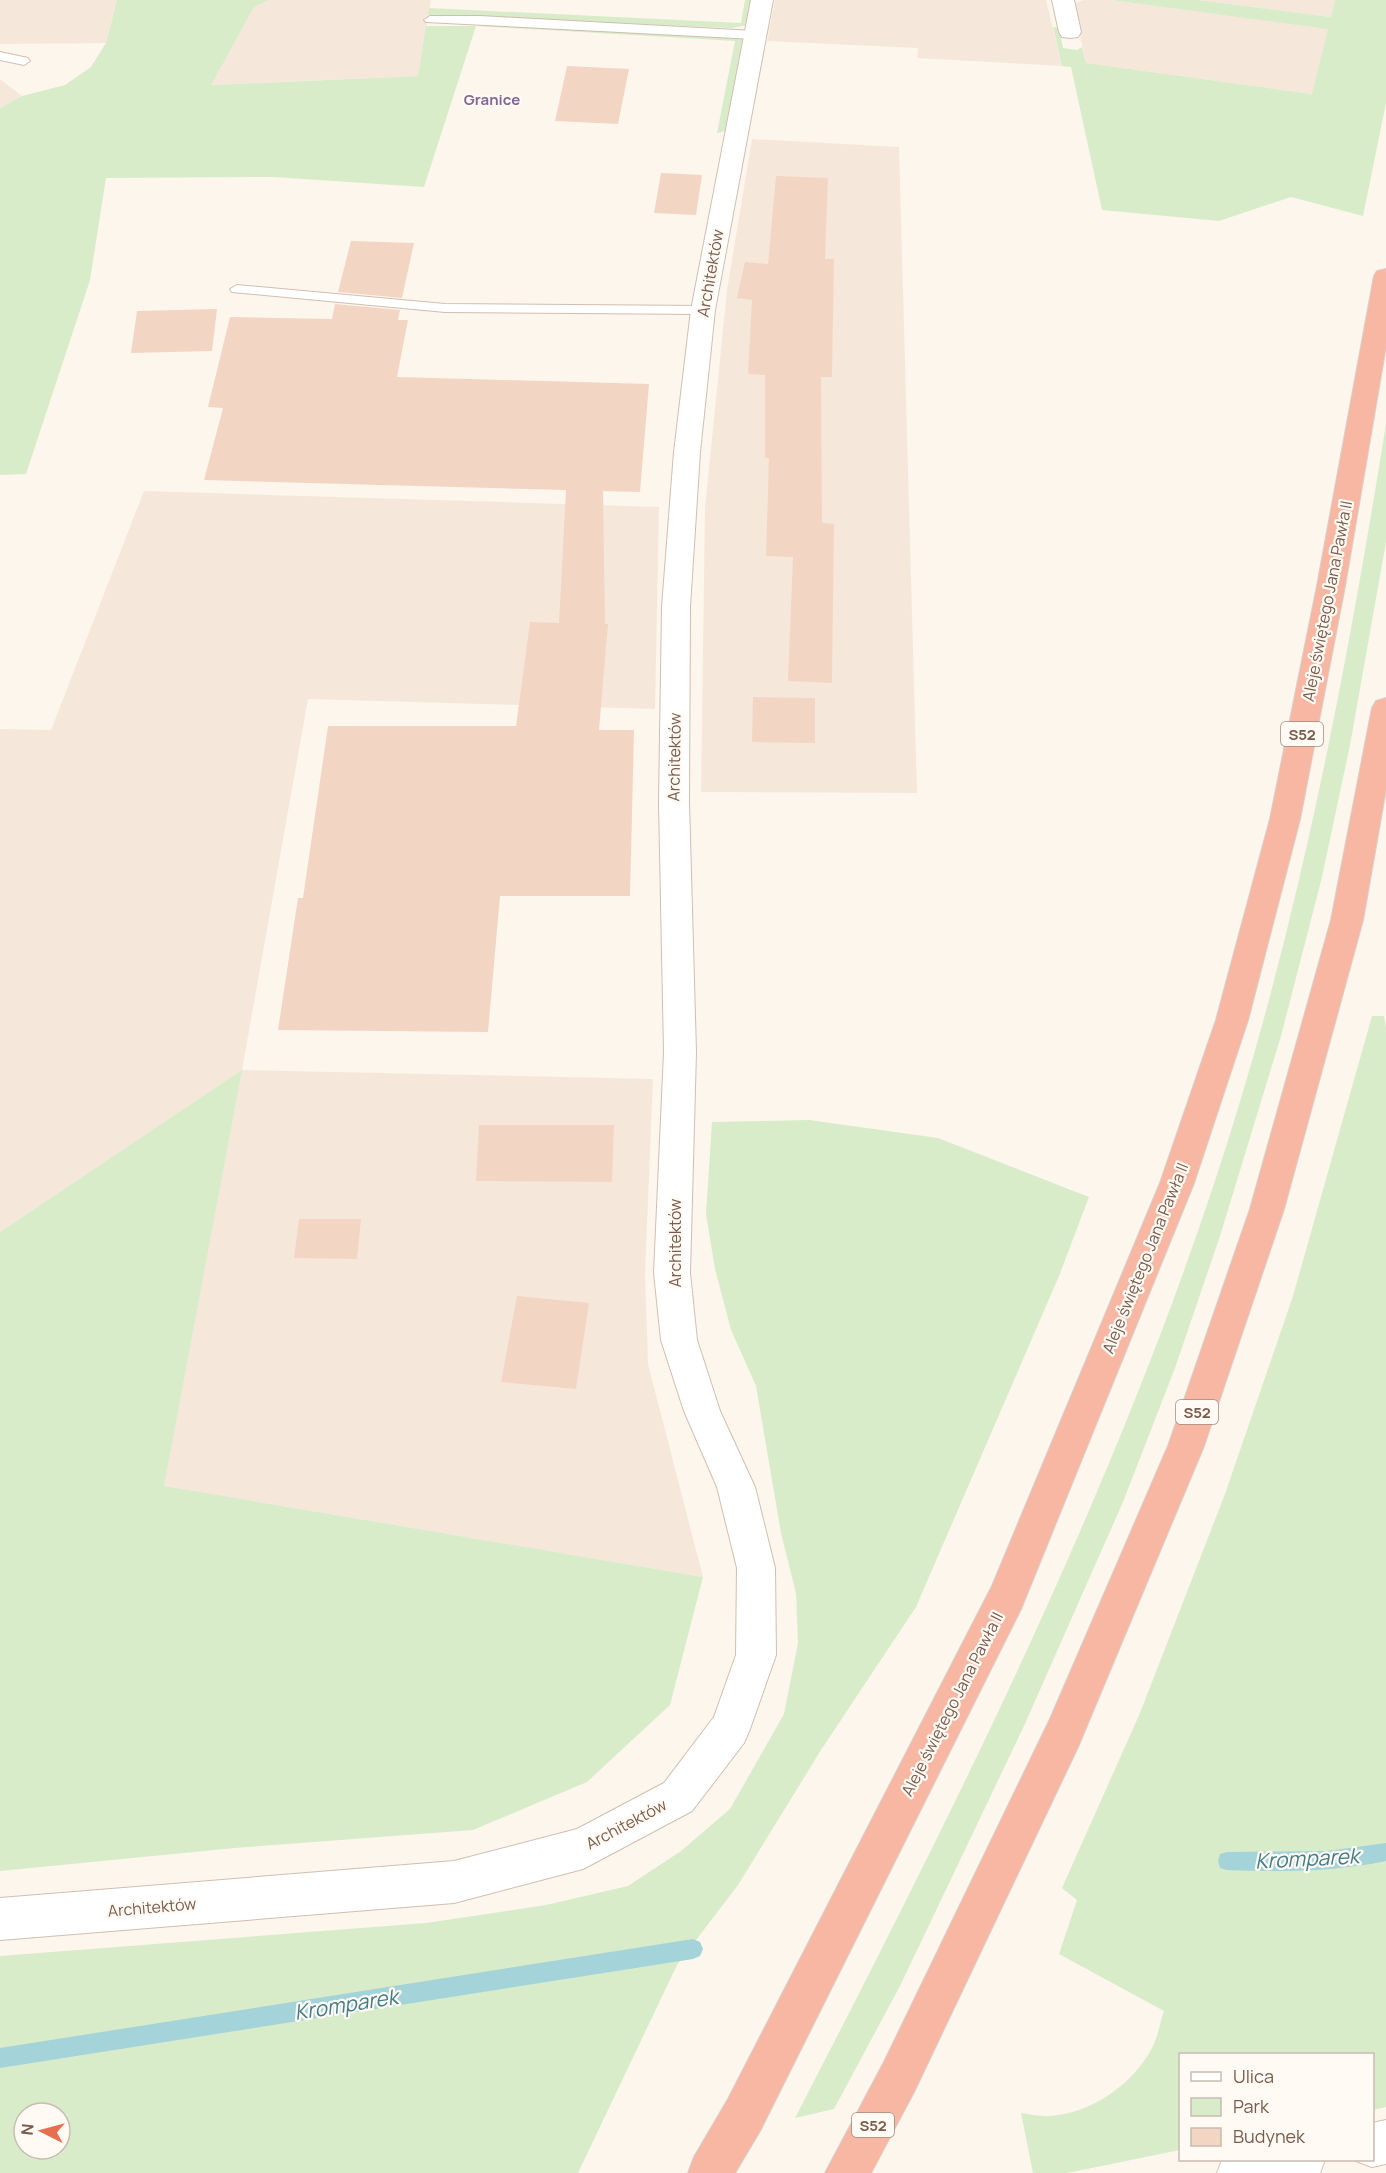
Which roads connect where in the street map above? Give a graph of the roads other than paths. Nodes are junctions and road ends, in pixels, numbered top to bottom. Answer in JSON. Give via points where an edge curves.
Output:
{"nodes":[{"id":1,"x":762,"y":0,"type":"edge"},
{"id":2,"x":1063,"y":0,"type":"edge"},
{"id":3,"x":430,"y":20,"type":"dead end"},
{"id":4,"x":1070,"y":32,"type":"dead end"},
{"id":5,"x":755,"y":35,"type":"junction"},
{"id":6,"x":0,"y":56,"type":"edge"},
{"id":7,"x":24,"y":61,"type":"dead end"},
{"id":8,"x":1386,"y":276,"type":"edge"},
{"id":9,"x":237,"y":290,"type":"dead end"},
{"id":10,"x":703,"y":310,"type":"junction"},
{"id":11,"x":1386,"y":708,"type":"edge"},
{"id":12,"x":0,"y":1919,"type":"edge"},
{"id":13,"x":1298,"y":2161,"type":"edge"},
{"id":14,"x":710,"y":2173,"type":"edge"},
{"id":15,"x":847,"y":2173,"type":"edge"},
{"id":16,"x":1239,"y":2173,"type":"edge"}],
"edges":[{"from":1,"to":5,"type":"street","name":"Architektów"},
{"from":2,"to":4,"type":"street"},
{"from":3,"to":5,"type":"lane"},
{"from":5,"to":10,"type":"street","name":"Architektów"},
{"from":6,"to":7,"type":"lane"},
{"from":8,"to":14,"type":"highway","name":"Aleje świętego Jana Pawła II","number":"S52","via":[[1285,819],[1232,1020],[1177,1183],[1007,1596],[744,2115]]},
{"from":9,"to":10,"type":"lane","via":[[445,308]]},
{"from":10,"to":12,"type":"street","name":"Architektów","via":[[687,452],[676,607],[674,802],[680,1052],[672,1273],[679,1340],[702,1411],[736,1487],[756,1568],[756,1655],[730,1729],[678,1797],[582,1848],[454,1882]]},
{"from":11,"to":15,"type":"highway","number":"S52","via":[[1347,920],[1267,1209],[1186,1446],[1064,1733],[899,2078]]},
{"from":13,"to":16,"type":"street"}]}
